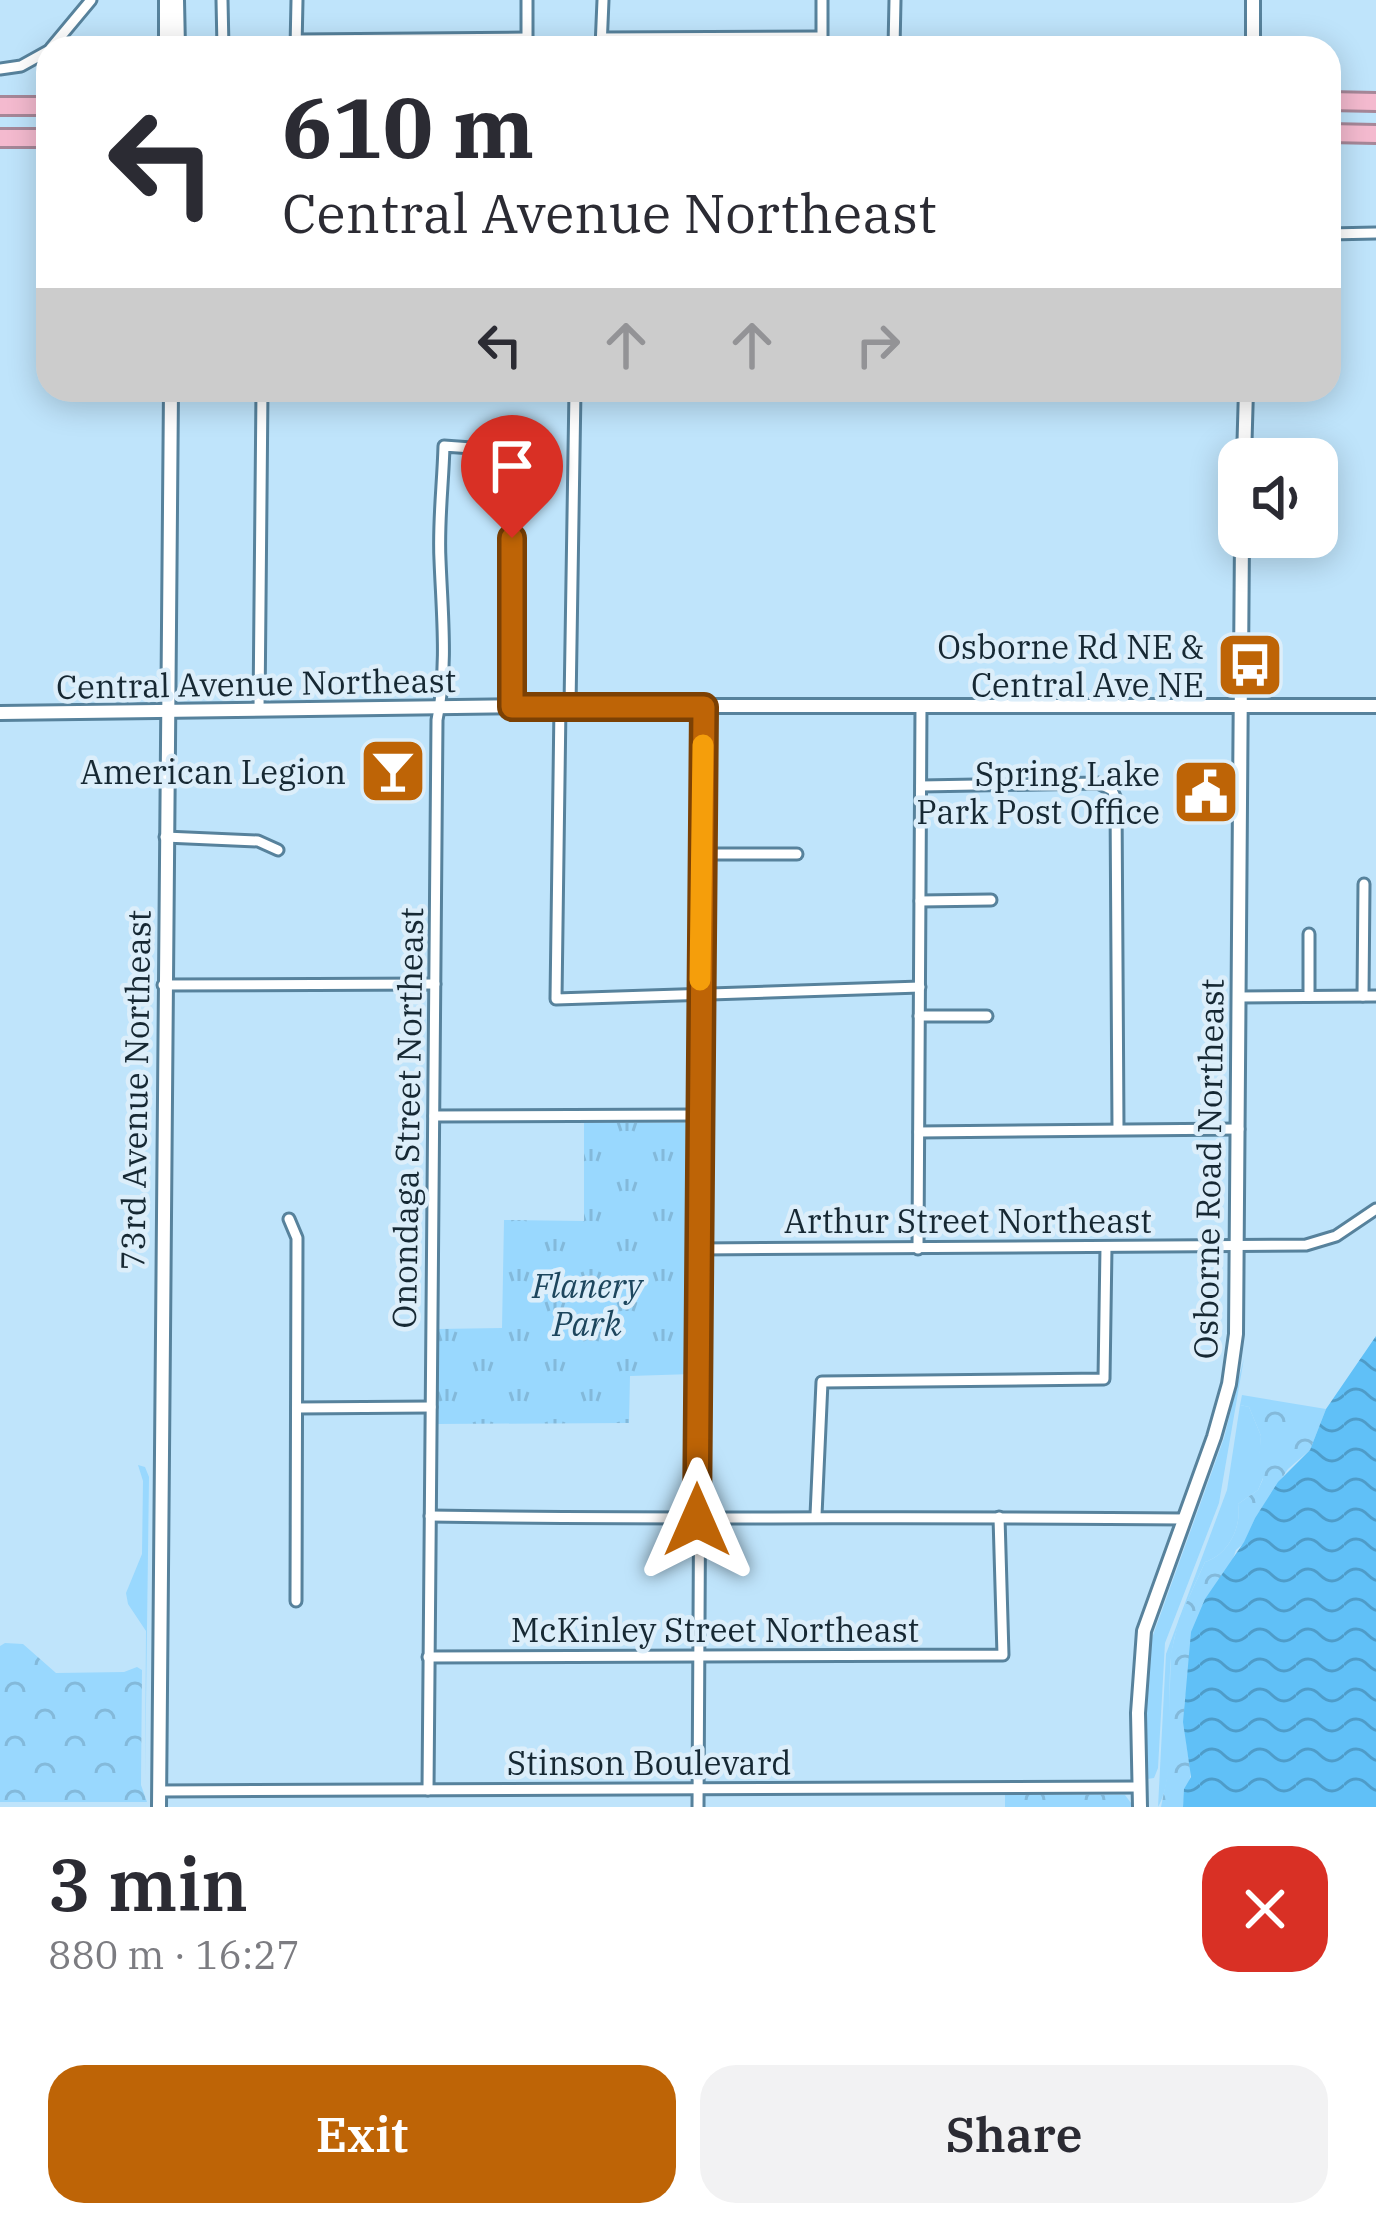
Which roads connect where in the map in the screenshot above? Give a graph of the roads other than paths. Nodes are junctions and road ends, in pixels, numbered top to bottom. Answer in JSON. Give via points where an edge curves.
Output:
{"nodes":[{"id":1,"x":91,"y":0,"type":"edge"},
{"id":2,"x":166,"y":0,"type":"edge"},
{"id":3,"x":177,"y":0,"type":"edge"},
{"id":4,"x":222,"y":0,"type":"edge"},
{"id":5,"x":297,"y":0,"type":"edge"},
{"id":6,"x":527,"y":0,"type":"edge"},
{"id":7,"x":603,"y":0,"type":"edge"},
{"id":8,"x":822,"y":0,"type":"edge"},
{"id":9,"x":896,"y":0,"type":"edge"},
{"id":10,"x":1253,"y":0,"type":"edge"},
{"id":11,"x":61,"y":36,"type":"edge"},
{"id":12,"x":166,"y":36,"type":"edge"},
{"id":13,"x":178,"y":36,"type":"edge"},
{"id":14,"x":223,"y":36,"type":"edge"},
{"id":15,"x":296,"y":36,"type":"edge"},
{"id":16,"x":526,"y":36,"type":"edge"},
{"id":17,"x":602,"y":36,"type":"edge"},
{"id":18,"x":821,"y":36,"type":"edge"},
{"id":19,"x":894,"y":36,"type":"edge"},
{"id":20,"x":1253,"y":36,"type":"edge"},
{"id":21,"x":36,"y":58,"type":"edge"},
{"id":22,"x":0,"y":69,"type":"edge"},
{"id":23,"x":1341,"y":101,"type":"edge"},
{"id":24,"x":1376,"y":102,"type":"edge"},
{"id":25,"x":0,"y":106,"type":"edge"},
{"id":26,"x":36,"y":106,"type":"edge"},
{"id":27,"x":1341,"y":133,"type":"edge"},
{"id":28,"x":1376,"y":134,"type":"edge"},
{"id":29,"x":0,"y":138,"type":"edge"},
{"id":30,"x":36,"y":138,"type":"edge"},
{"id":31,"x":1376,"y":233,"type":"edge"},
{"id":32,"x":1341,"y":234,"type":"edge"},
{"id":33,"x":170,"y":402,"type":"edge"},
{"id":34,"x":262,"y":402,"type":"edge"},
{"id":35,"x":575,"y":402,"type":"edge"},
{"id":36,"x":1246,"y":402,"type":"edge"},
{"id":37,"x":1245,"y":438,"type":"edge"},
{"id":38,"x":1242,"y":558,"type":"edge"},
{"id":39,"x":565,"y":706,"type":"junction"},
{"id":40,"x":921,"y":706,"type":"junction"},
{"id":41,"x":1241,"y":706,"type":"junction"},
{"id":42,"x":1376,"y":706,"type":"edge"},
{"id":43,"x":512,"y":707,"type":"junction"},
{"id":44,"x":704,"y":707,"type":"junction"},
{"id":45,"x":440,"y":708,"type":"junction"},
{"id":46,"x":259,"y":710,"type":"junction"},
{"id":47,"x":0,"y":713,"type":"edge"},
{"id":48,"x":166,"y":714,"type":"junction"},
{"id":49,"x":921,"y":786,"type":"junction"},
{"id":50,"x":165,"y":837,"type":"junction"},
{"id":51,"x":278,"y":850,"type":"dead end"},
{"id":52,"x":701,"y":854,"type":"junction"},
{"id":53,"x":796,"y":854,"type":"dead end"},
{"id":54,"x":1364,"y":884,"type":"dead end"},
{"id":55,"x":991,"y":900,"type":"dead end"},
{"id":56,"x":920,"y":901,"type":"junction"},
{"id":57,"x":1309,"y":934,"type":"dead end"},
{"id":58,"x":435,"y":984,"type":"junction"},
{"id":59,"x":163,"y":985,"type":"junction"},
{"id":60,"x":920,"y":987,"type":"junction"},
{"id":61,"x":700,"y":994,"type":"junction"},
{"id":62,"x":1363,"y":996,"type":"junction"},
{"id":63,"x":1376,"y":996,"type":"edge"},
{"id":64,"x":1240,"y":997,"type":"junction"},
{"id":65,"x":1310,"y":997,"type":"junction"},
{"id":66,"x":920,"y":1016,"type":"junction"},
{"id":67,"x":987,"y":1016,"type":"dead end"},
{"id":68,"x":699,"y":1115,"type":"junction"},
{"id":69,"x":434,"y":1116,"type":"junction"},
{"id":70,"x":1118,"y":1128,"type":"junction"},
{"id":71,"x":1239,"y":1129,"type":"junction"},
{"id":72,"x":919,"y":1132,"type":"junction"},
{"id":73,"x":1376,"y":1209,"type":"edge"},
{"id":74,"x":289,"y":1220,"type":"dead end"},
{"id":75,"x":1106,"y":1246,"type":"junction"},
{"id":76,"x":1238,"y":1246,"type":"junction"},
{"id":77,"x":698,"y":1249,"type":"junction"},
{"id":78,"x":918,"y":1249,"type":"junction"},
{"id":79,"x":431,"y":1407,"type":"junction"},
{"id":80,"x":297,"y":1408,"type":"junction"},
{"id":81,"x":816,"y":1515,"type":"junction"},
{"id":82,"x":430,"y":1516,"type":"junction"},
{"id":83,"x":999,"y":1517,"type":"junction"},
{"id":84,"x":1184,"y":1519,"type":"junction"},
{"id":85,"x":697,"y":1520,"type":"junction"},
{"id":86,"x":296,"y":1601,"type":"dead end"},
{"id":87,"x":696,"y":1656,"type":"junction"},
{"id":88,"x":428,"y":1657,"type":"junction"},
{"id":89,"x":1139,"y":1787,"type":"junction"},
{"id":90,"x":697,"y":1789,"type":"junction"},
{"id":91,"x":428,"y":1790,"type":"junction"},
{"id":92,"x":159,"y":1791,"type":"junction"},
{"id":93,"x":159,"y":1807,"type":"edge"},
{"id":94,"x":698,"y":1807,"type":"edge"},
{"id":95,"x":1140,"y":1807,"type":"edge"}],
"edges":[{"from":1,"to":11,"type":"street"},
{"from":2,"to":12,"type":"street"},
{"from":3,"to":13,"type":"street"},
{"from":4,"to":14,"type":"street"},
{"from":5,"to":15,"type":"street"},
{"from":6,"to":16,"type":"street"},
{"from":7,"to":17,"type":"street"},
{"from":8,"to":18,"type":"street"},
{"from":9,"to":19,"type":"street"},
{"from":10,"to":20,"type":"street"},
{"from":21,"to":22,"type":"street"},
{"from":23,"to":24,"type":"highway"},
{"from":25,"to":26,"type":"highway"},
{"from":27,"to":28,"type":"highway"},
{"from":29,"to":30,"type":"highway"},
{"from":31,"to":32,"type":"street"},
{"from":33,"to":48,"type":"street","name":"73rd Avenue Northeast"},
{"from":34,"to":46,"type":"street"},
{"from":35,"to":39,"type":"street"},
{"from":36,"to":37,"type":"street"},
{"from":38,"to":41,"type":"street","name":"Osborne Road Northeast"},
{"from":39,"to":43,"type":"street","name":"Central Avenue Northeast"},
{"from":39,"to":44,"type":"street","name":"Central Avenue Northeast"},
{"from":39,"to":61,"type":"street","via":[[556,999]]},
{"from":40,"to":41,"type":"street","name":"Central Avenue Northeast"},
{"from":40,"to":44,"type":"street","name":"Central Avenue Northeast"},
{"from":40,"to":49,"type":"street"},
{"from":41,"to":42,"type":"street","name":"Central Avenue Northeast"},
{"from":41,"to":64,"type":"street","name":"Osborne Road Northeast"},
{"from":43,"to":45,"type":"street","name":"Central Avenue Northeast"},
{"from":43,"to":45,"type":"street","name":"Onondaga Street Northeast","via":[[512,451],[444,446]]},
{"from":44,"to":52,"type":"street"},
{"from":45,"to":46,"type":"street","name":"Central Avenue Northeast"},
{"from":45,"to":58,"type":"street","name":"Onondaga Street Northeast"},
{"from":46,"to":48,"type":"street","name":"Central Avenue Northeast"},
{"from":47,"to":48,"type":"street","name":"Central Avenue Northeast"},
{"from":48,"to":50,"type":"street","name":"73rd Avenue Northeast"},
{"from":49,"to":56,"type":"street"},
{"from":49,"to":70,"type":"street","via":[[1098,783],[1112,790]]},
{"from":50,"to":51,"type":"street","via":[[258,841]]},
{"from":50,"to":59,"type":"street","name":"73rd Avenue Northeast"},
{"from":52,"to":53,"type":"street"},
{"from":52,"to":61,"type":"street"},
{"from":54,"to":62,"type":"street"},
{"from":55,"to":56,"type":"street"},
{"from":56,"to":60,"type":"street"},
{"from":57,"to":65,"type":"street"},
{"from":58,"to":59,"type":"street"},
{"from":58,"to":69,"type":"street","name":"Onondaga Street Northeast"},
{"from":59,"to":92,"type":"street","name":"73rd Avenue Northeast"},
{"from":60,"to":61,"type":"street"},
{"from":60,"to":66,"type":"street"},
{"from":61,"to":68,"type":"street"},
{"from":62,"to":63,"type":"street"},
{"from":62,"to":65,"type":"street"},
{"from":64,"to":65,"type":"street"},
{"from":64,"to":71,"type":"street","name":"Osborne Road Northeast"},
{"from":66,"to":67,"type":"street"},
{"from":66,"to":72,"type":"street"},
{"from":68,"to":69,"type":"street"},
{"from":68,"to":77,"type":"street"},
{"from":69,"to":79,"type":"street","name":"Onondaga Street Northeast"},
{"from":70,"to":71,"type":"street"},
{"from":70,"to":72,"type":"street"},
{"from":71,"to":76,"type":"street","name":"Osborne Road Northeast"},
{"from":72,"to":78,"type":"street"},
{"from":73,"to":76,"type":"street","name":"Arthur Street Northeast","via":[[1306,1245]]},
{"from":74,"to":80,"type":"street","via":[[297,1238]]},
{"from":75,"to":76,"type":"street","name":"Arthur Street Northeast"},
{"from":75,"to":78,"type":"street","name":"Arthur Street Northeast"},
{"from":75,"to":81,"type":"street","via":[[1104,1378],[821,1382]]},
{"from":76,"to":84,"type":"street","name":"Osborne Road Northeast","via":[[1229,1384]]},
{"from":77,"to":78,"type":"street","name":"Arthur Street Northeast"},
{"from":77,"to":85,"type":"street"},
{"from":79,"to":80,"type":"street"},
{"from":79,"to":82,"type":"street","name":"Onondaga Street Northeast"},
{"from":80,"to":86,"type":"street"},
{"from":81,"to":83,"type":"street"},
{"from":81,"to":85,"type":"street"},
{"from":82,"to":85,"type":"street"},
{"from":82,"to":88,"type":"street","name":"Onondaga Street Northeast"},
{"from":83,"to":84,"type":"street"},
{"from":83,"to":87,"type":"street","name":"McKinley Street Northeast","via":[[1003,1655]]},
{"from":84,"to":89,"type":"street","name":"Osborne Road Northeast","via":[[1144,1631]]},
{"from":85,"to":87,"type":"street"},
{"from":87,"to":88,"type":"street","name":"McKinley Street Northeast"},
{"from":87,"to":90,"type":"street"},
{"from":88,"to":91,"type":"street","name":"Onondaga Street Northeast"},
{"from":89,"to":90,"type":"street","name":"Stinson Boulevard"},
{"from":89,"to":95,"type":"street","name":"Osborne Road Northeast"},
{"from":90,"to":91,"type":"street","name":"Stinson Boulevard"},
{"from":90,"to":94,"type":"street"},
{"from":91,"to":92,"type":"street","name":"Stinson Boulevard"},
{"from":92,"to":93,"type":"street","name":"73rd Avenue Northeast"}]}
